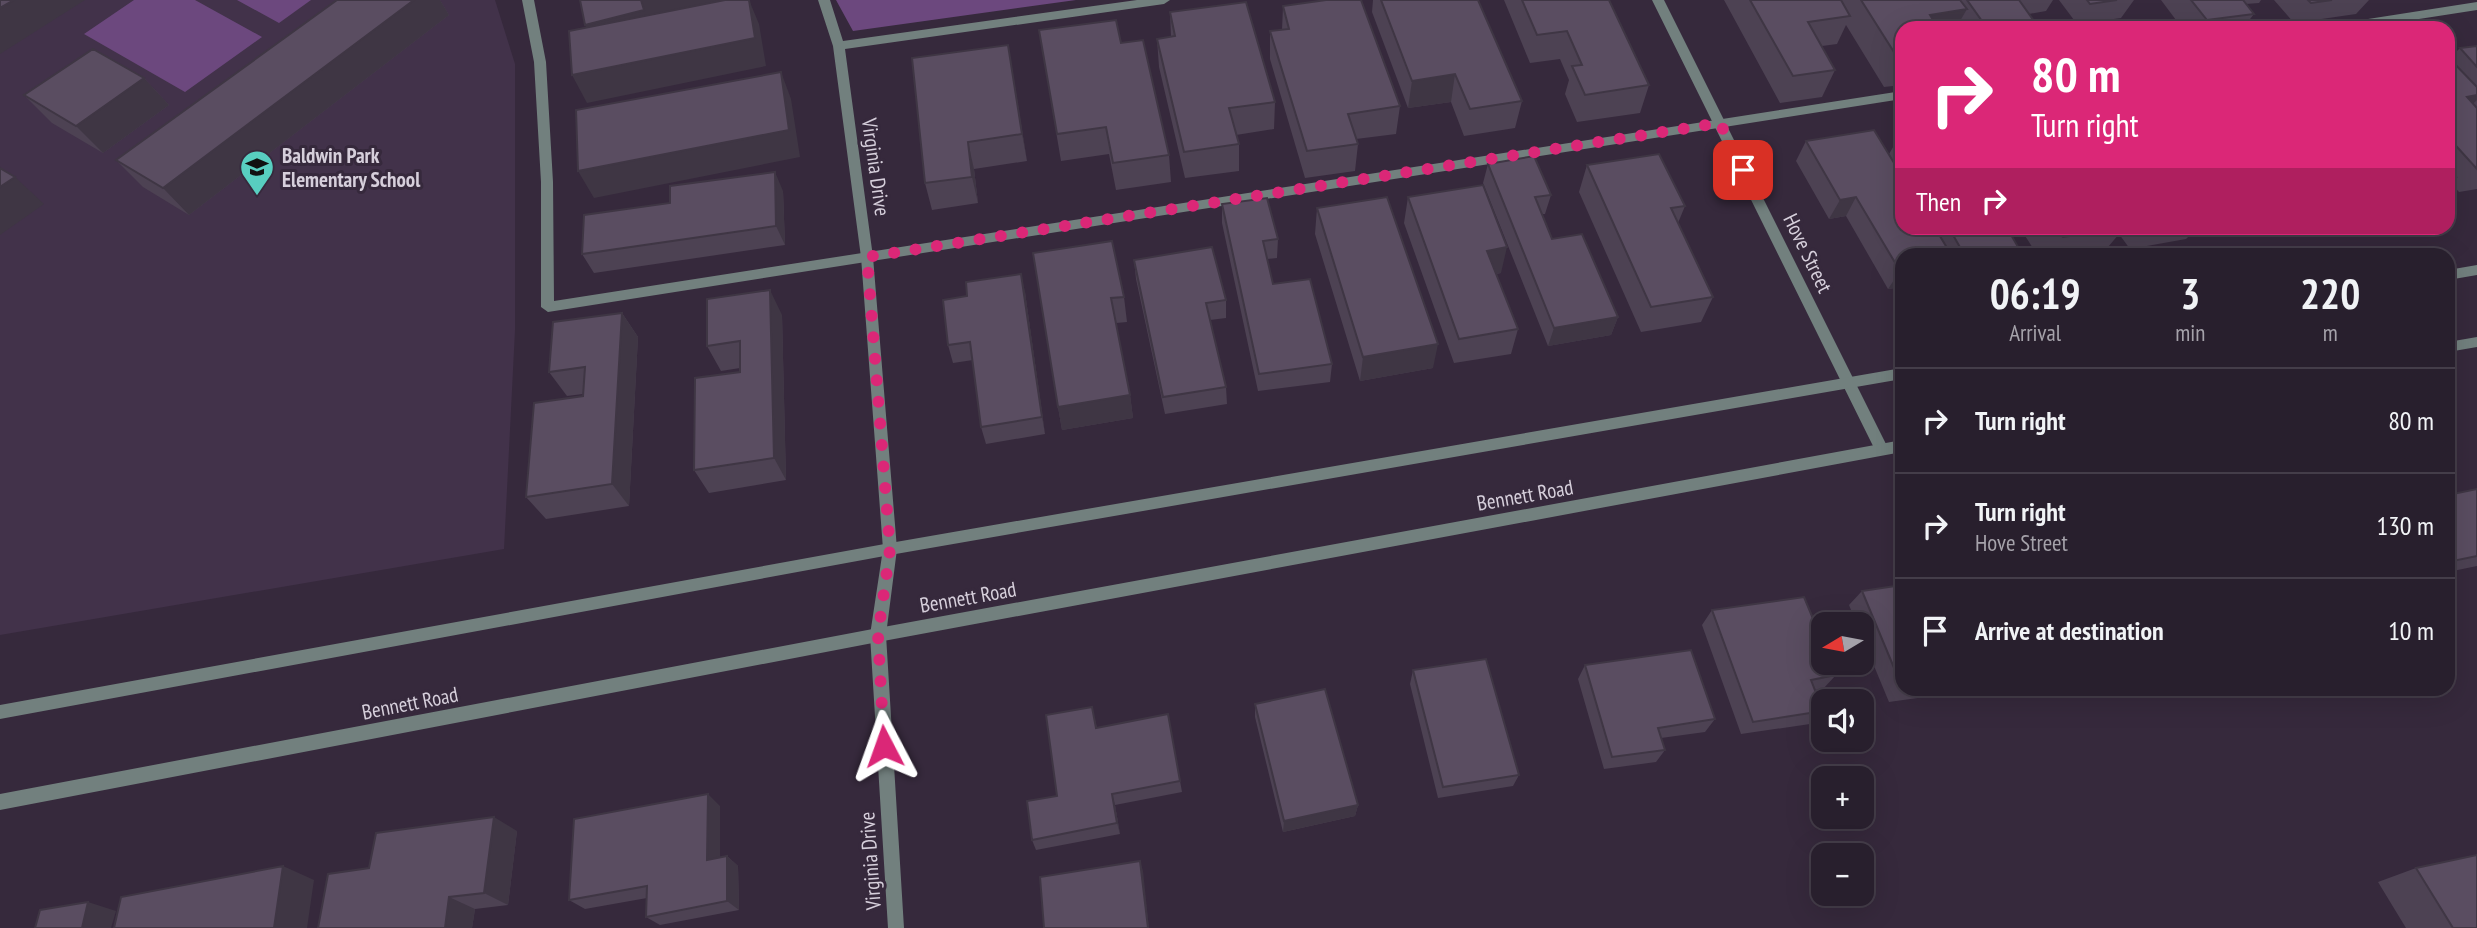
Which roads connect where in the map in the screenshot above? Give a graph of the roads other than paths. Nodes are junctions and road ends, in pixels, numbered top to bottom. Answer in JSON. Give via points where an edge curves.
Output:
{"nodes":[{"id":1,"x":528,"y":0,"type":"edge"},
{"id":2,"x":824,"y":0,"type":"edge"},
{"id":3,"x":1164,"y":0,"type":"edge"},
{"id":4,"x":1658,"y":0,"type":"edge"},
{"id":5,"x":2477,"y":6,"type":"edge"},
{"id":6,"x":2381,"y":21,"type":"edge"},
{"id":7,"x":839,"y":46,"type":"junction"},
{"id":8,"x":1895,"y":96,"type":"edge"},
{"id":9,"x":1720,"y":123,"type":"junction"},
{"id":10,"x":867,"y":257,"type":"junction"},
{"id":11,"x":2477,"y":270,"type":"edge"},
{"id":12,"x":2455,"y":274,"type":"edge"},
{"id":13,"x":2477,"y":342,"type":"edge"},
{"id":14,"x":2455,"y":346,"type":"edge"},
{"id":15,"x":1895,"y":374,"type":"edge"},
{"id":16,"x":1849,"y":382,"type":"junction"},
{"id":17,"x":1895,"y":447,"type":"edge"},
{"id":18,"x":1882,"y":450,"type":"junction"},
{"id":19,"x":890,"y":549,"type":"junction"},
{"id":20,"x":878,"y":635,"type":"junction"},
{"id":21,"x":0,"y":712,"type":"edge"},
{"id":22,"x":0,"y":802,"type":"edge"},
{"id":23,"x":896,"y":928,"type":"edge"}],
"edges":[{"from":1,"to":10,"type":"street","via":[[541,75],[548,307]]},
{"from":2,"to":7,"type":"street","name":"Virginia Drive"},
{"from":3,"to":7,"type":"street"},
{"from":4,"to":9,"type":"street","name":"Hove Street"},
{"from":5,"to":6,"type":"street"},
{"from":7,"to":10,"type":"street","name":"Virginia Drive"},
{"from":8,"to":9,"type":"street"},
{"from":9,"to":10,"type":"street"},
{"from":9,"to":16,"type":"street","name":"Hove Street"},
{"from":10,"to":19,"type":"street","name":"Virginia Drive"},
{"from":11,"to":12,"type":"street"},
{"from":13,"to":14,"type":"street"},
{"from":15,"to":16,"type":"street"},
{"from":16,"to":18,"type":"street","name":"Hove Street"},
{"from":16,"to":19,"type":"street"},
{"from":17,"to":18,"type":"street","name":"Bennett Road"},
{"from":18,"to":20,"type":"street","name":"Bennett Road"},
{"from":19,"to":20,"type":"street","name":"Virginia Drive"},
{"from":19,"to":21,"type":"street"},
{"from":20,"to":22,"type":"street","name":"Bennett Road"},
{"from":20,"to":23,"type":"street","name":"Virginia Drive"}]}
